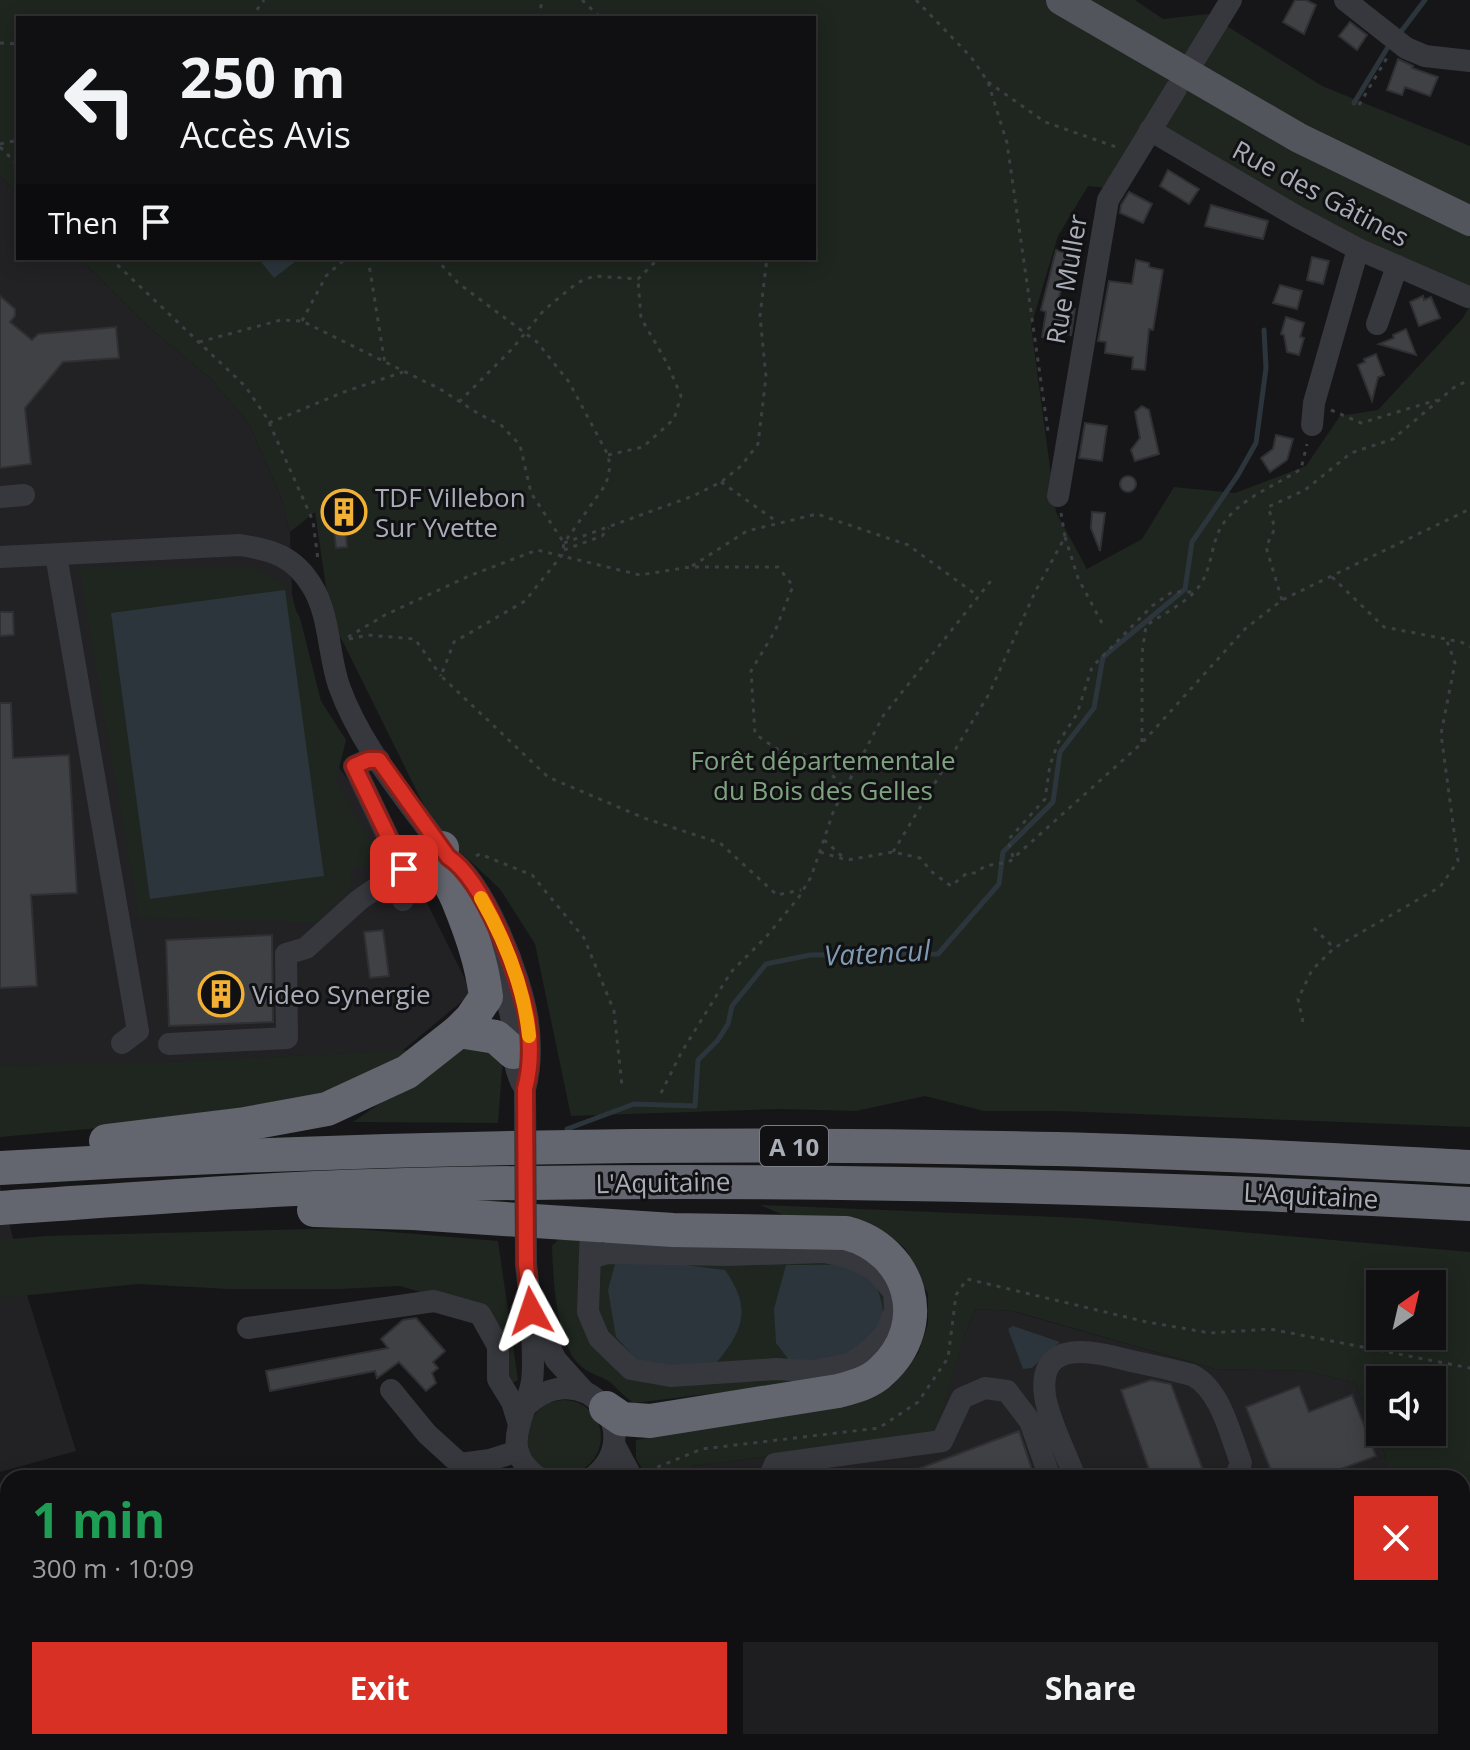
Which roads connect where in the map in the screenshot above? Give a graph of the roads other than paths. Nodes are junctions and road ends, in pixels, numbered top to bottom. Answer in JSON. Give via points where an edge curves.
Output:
{"nodes":[{"id":1,"x":1061,"y":0,"type":"edge"},
{"id":2,"x":1231,"y":0,"type":"edge"},
{"id":3,"x":1345,"y":0,"type":"edge"},
{"id":4,"x":1470,"y":61,"type":"edge"},
{"id":5,"x":1193,"y":62,"type":"dead end"},
{"id":6,"x":1176,"y":89,"type":"dead end"},
{"id":7,"x":1150,"y":130,"type":"junction"},
{"id":8,"x":1470,"y":221,"type":"edge"},
{"id":9,"x":1358,"y":249,"type":"junction"},
{"id":10,"x":1397,"y":266,"type":"junction"},
{"id":11,"x":1468,"y":297,"type":"edge"},
{"id":12,"x":1377,"y":324,"type":"dead end"},
{"id":13,"x":1313,"y":414,"type":"road end"},
{"id":14,"x":24,"y":495,"type":"dead end"},
{"id":15,"x":1058,"y":496,"type":"road end"},
{"id":16,"x":0,"y":497,"type":"edge"},
{"id":17,"x":56,"y":555,"type":"junction"},
{"id":18,"x":0,"y":557,"type":"edge"},
{"id":19,"x":379,"y":760,"type":"junction"},
{"id":20,"x":450,"y":857,"type":"junction"},
{"id":21,"x":404,"y":869,"type":"junction"},
{"id":22,"x":403,"y":900,"type":"dead end"},
{"id":23,"x":459,"y":1031,"type":"junction"},
{"id":24,"x":122,"y":1043,"type":"dead end"},
{"id":25,"x":169,"y":1044,"type":"dead end"},
{"id":26,"x":521,"y":1072,"type":"junction"},
{"id":27,"x":0,"y":1158,"type":"edge"},
{"id":28,"x":1470,"y":1167,"type":"edge"},
{"id":29,"x":0,"y":1168,"type":"edge"},
{"id":30,"x":119,"y":1201,"type":"junction"},
{"id":31,"x":1470,"y":1204,"type":"edge"},
{"id":32,"x":0,"y":1208,"type":"edge"},
{"id":33,"x":590,"y":1242,"type":"junction"},
{"id":34,"x":531,"y":1311,"type":"junction"},
{"id":35,"x":248,"y":1328,"type":"dead end"},
{"id":36,"x":391,"y":1390,"type":"dead end"},
{"id":37,"x":594,"y":1399,"type":"junction"},
{"id":38,"x":521,"y":1415,"type":"junction"},
{"id":39,"x":614,"y":1444,"type":"junction"},
{"id":40,"x":518,"y":1451,"type":"junction"},
{"id":41,"x":530,"y":1470,"type":"edge"},
{"id":42,"x":602,"y":1470,"type":"edge"},
{"id":43,"x":628,"y":1470,"type":"edge"},
{"id":44,"x":772,"y":1470,"type":"edge"},
{"id":45,"x":1047,"y":1470,"type":"edge"},
{"id":46,"x":1072,"y":1470,"type":"edge"},
{"id":47,"x":1238,"y":1470,"type":"edge"}],
"edges":[{"from":1,"to":8,"type":"main road","via":[[1299,138]]},
{"from":2,"to":5,"type":"street"},
{"from":3,"to":4,"type":"street","via":[[1406,48],[1425,56]]},
{"from":6,"to":7,"type":"street","name":"Rue Muller"},
{"from":7,"to":9,"type":"street","name":"Rue des Gâtines"},
{"from":7,"to":15,"type":"street","name":"Rue Muller","via":[[1108,200]]},
{"from":9,"to":10,"type":"street","name":"Rue des Gâtines"},
{"from":9,"to":13,"type":"street"},
{"from":10,"to":11,"type":"street","name":"Rue des Gâtines"},
{"from":10,"to":12,"type":"street"},
{"from":14,"to":16,"type":"street"},
{"from":17,"to":18,"type":"street"},
{"from":17,"to":19,"type":"street","via":[[240,545],[271,550],[312,586],[339,686]]},
{"from":17,"to":24,"type":"street","via":[[124,1000],[138,1031]]},
{"from":19,"to":20,"type":"street"},
{"from":19,"to":21,"type":"street","via":[[354,766]]},
{"from":20,"to":23,"type":"highway","via":[[441,868],[475,944],[486,997]]},
{"from":20,"to":26,"type":"street","via":[[453,871],[477,907],[503,981]]},
{"from":21,"to":22,"type":"street","via":[[409,881]]},
{"from":21,"to":25,"type":"street","via":[[359,900],[306,948],[286,954],[287,1038]]},
{"from":23,"to":26,"type":"highway","via":[[496,1037]]},
{"from":23,"to":27,"type":"highway","via":[[399,1077],[327,1109],[32,1149]]},
{"from":26,"to":34,"type":"street","bridge":true},
{"from":28,"to":29,"type":"highway","name":"L'Aquitaine","number":"A 10","via":[[1057,1149],[744,1145],[250,1155]]},
{"from":30,"to":31,"type":"highway","name":"L'Aquitaine","number":"A 10","via":[[402,1185],[745,1181],[1057,1185]]},
{"from":30,"to":32,"type":"highway","name":"L'Aquitaine","number":"A 10"},
{"from":30,"to":33,"type":"highway","via":[[151,1209],[413,1213]]},
{"from":33,"to":33,"type":"street","via":[[588,1312],[599,1338],[631,1369],[671,1376],[813,1371],[849,1364],[886,1333],[895,1311],[894,1292],[874,1269],[825,1252],[608,1253]]},
{"from":33,"to":37,"type":"highway","via":[[673,1230],[846,1233],[867,1239],[895,1265],[911,1299],[912,1320],[880,1373],[824,1394],[650,1421],[622,1419]]},
{"from":34,"to":37,"type":"street","via":[[556,1360]]},
{"from":34,"to":38,"type":"street","via":[[532,1379]]},
{"from":35,"to":38,"type":"street","via":[[434,1301],[480,1314],[498,1346],[498,1379]]},
{"from":36,"to":40,"type":"street","via":[[460,1464]]},
{"from":37,"to":38,"type":"street","via":[[567,1387],[550,1389]]},
{"from":37,"to":39,"type":"street","via":[[612,1419]]},
{"from":38,"to":40,"type":"street"},
{"from":39,"to":42,"type":"street"},
{"from":39,"to":43,"type":"street"},
{"from":40,"to":41,"type":"street"},
{"from":44,"to":45,"type":"street","via":[[775,1464],[942,1441],[962,1398],[985,1388],[1007,1391],[1030,1421]]},
{"from":46,"to":47,"type":"street","via":[[1044,1379],[1049,1365],[1063,1354],[1088,1350],[1203,1381],[1213,1392],[1241,1463]]}]}
